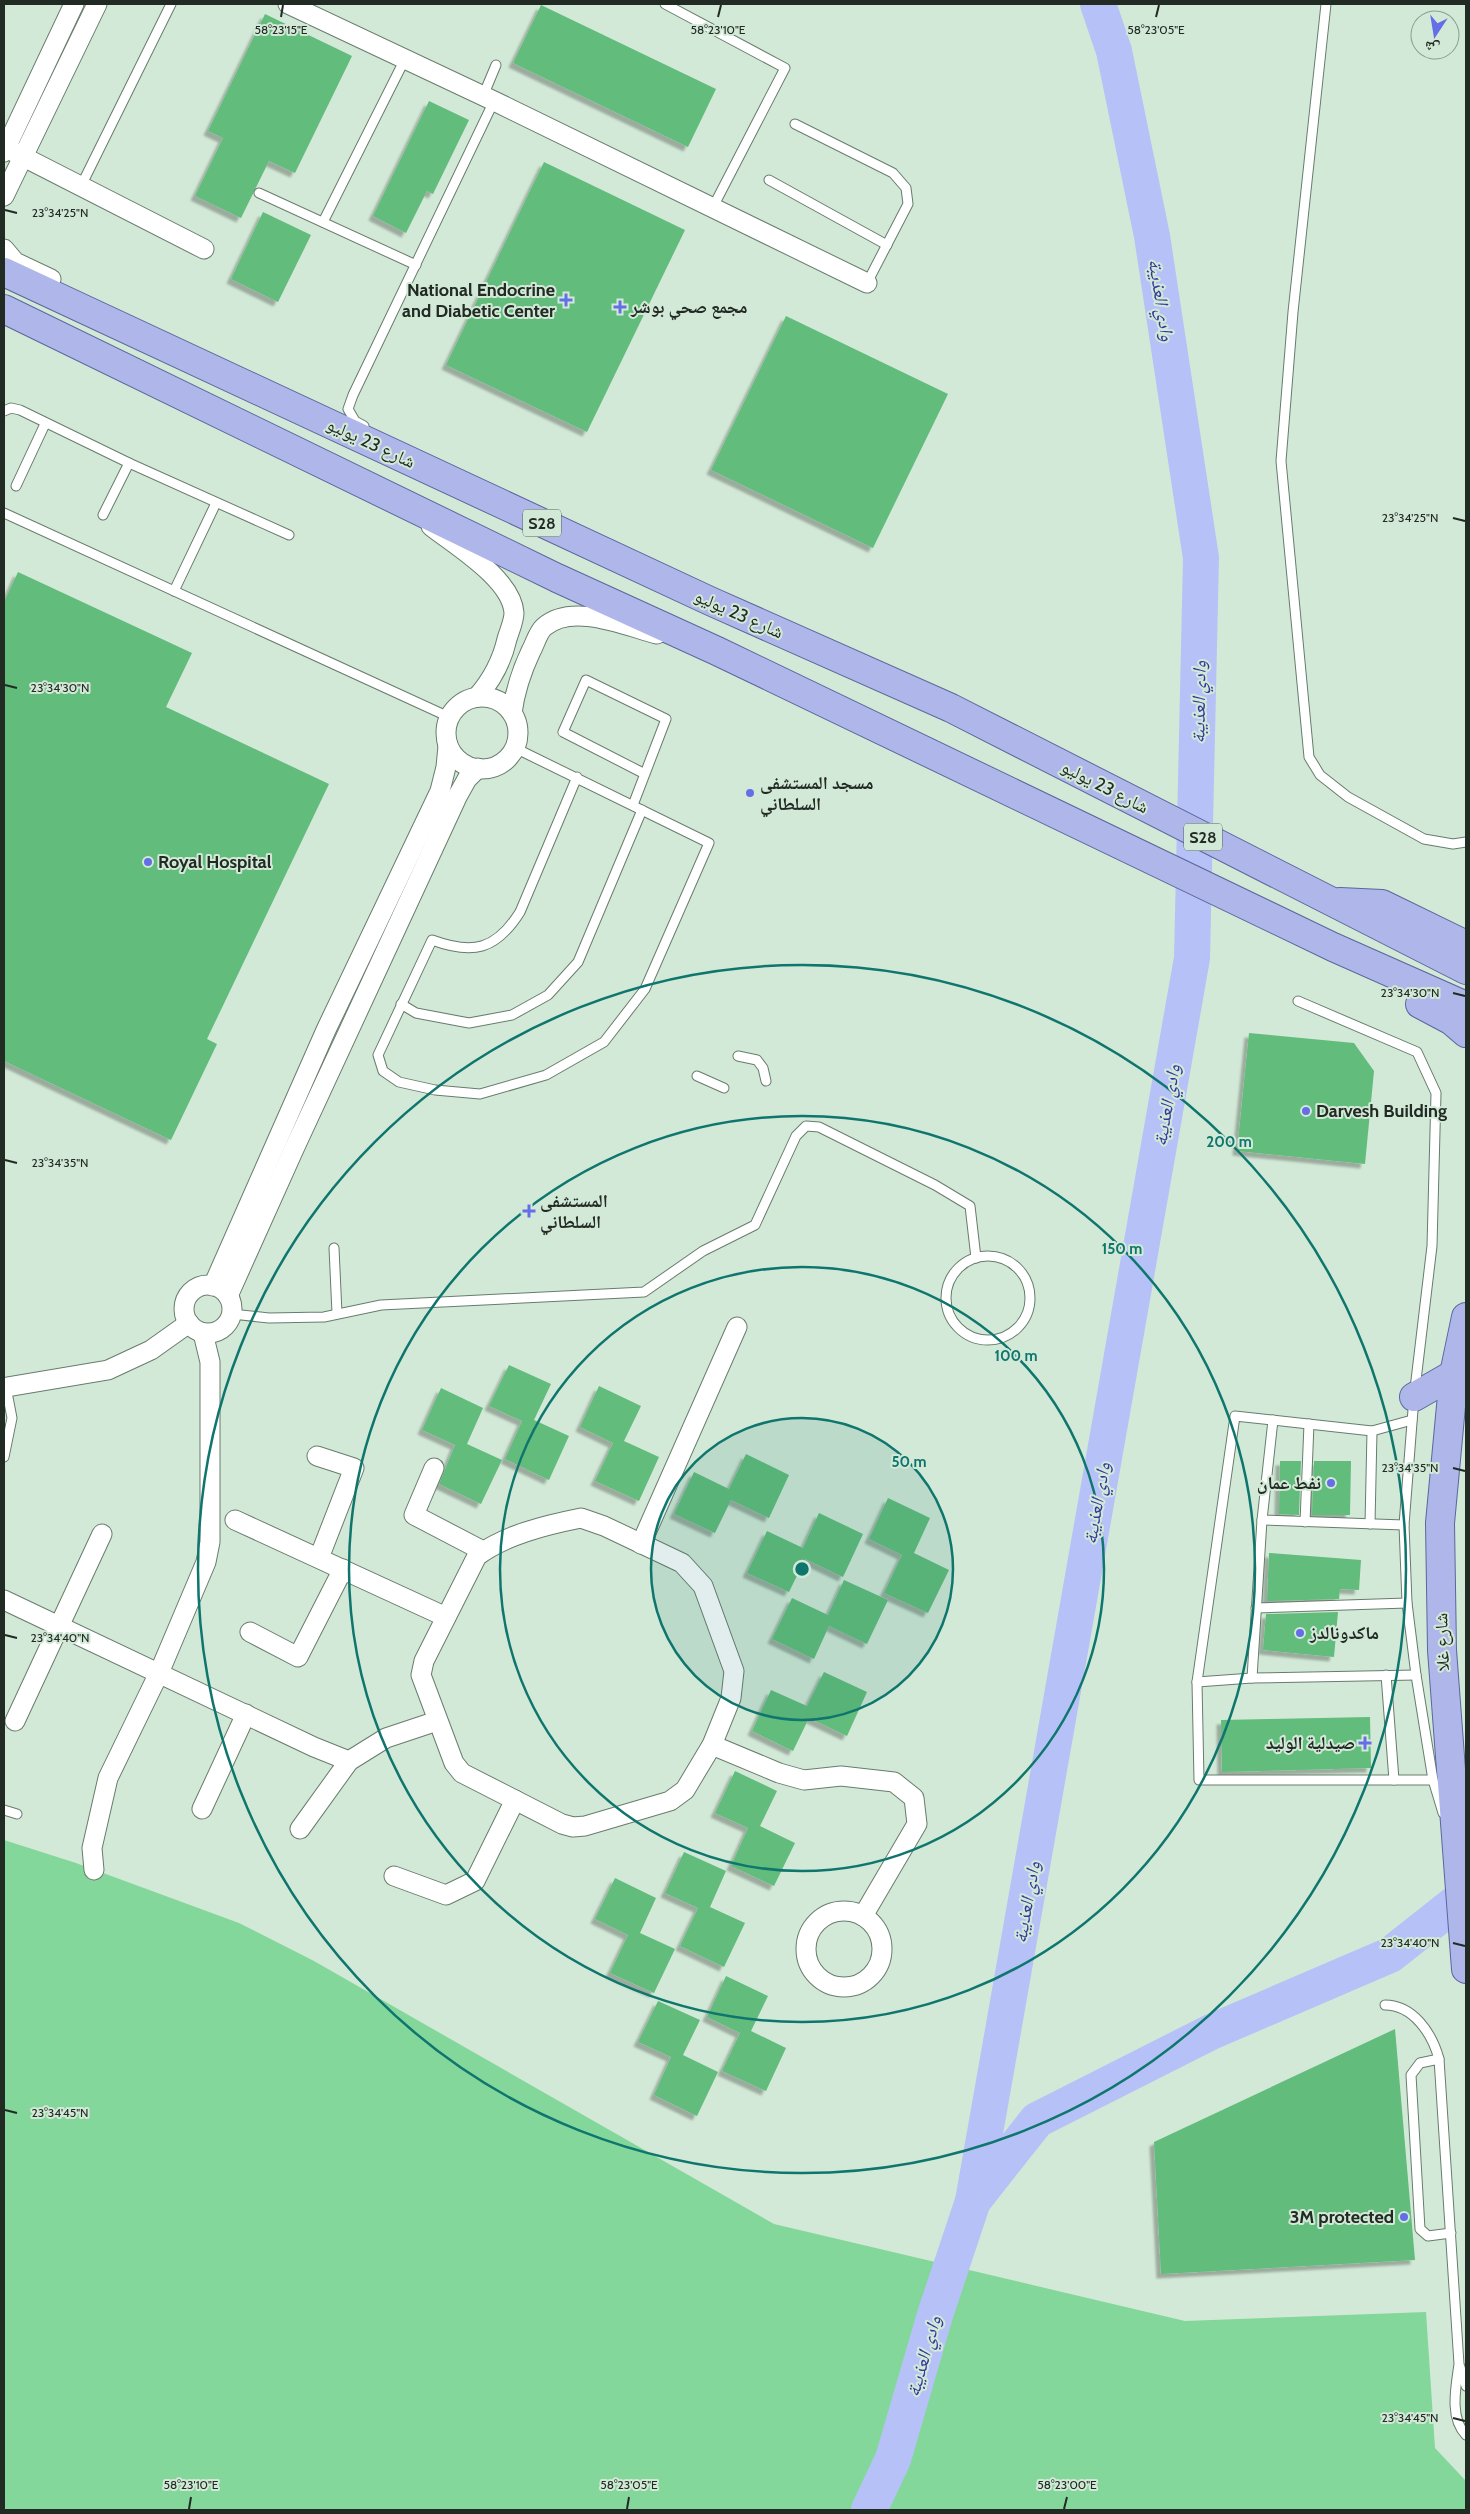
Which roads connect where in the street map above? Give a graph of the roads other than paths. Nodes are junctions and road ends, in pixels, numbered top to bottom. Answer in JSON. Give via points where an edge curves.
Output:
{"nodes":[{"id":1,"x":74,"y":4,"type":"edge"},
{"id":2,"x":97,"y":4,"type":"edge"},
{"id":3,"x":171,"y":4,"type":"edge"},
{"id":4,"x":288,"y":4,"type":"edge"},
{"id":5,"x":665,"y":4,"type":"edge"},
{"id":6,"x":1326,"y":4,"type":"edge"},
{"id":7,"x":405,"y":59,"type":"junction"},
{"id":8,"x":496,"y":65,"type":"dead end"},
{"id":9,"x":489,"y":99,"type":"junction"},
{"id":10,"x":794,"y":124,"type":"dead end"},
{"id":11,"x":9,"y":150,"type":"edge"},
{"id":12,"x":769,"y":180,"type":"dead end"},
{"id":13,"x":81,"y":186,"type":"junction"},
{"id":14,"x":259,"y":193,"type":"dead end"},
{"id":15,"x":4,"y":196,"type":"edge"},
{"id":16,"x":713,"y":208,"type":"junction"},
{"id":17,"x":323,"y":222,"type":"junction"},
{"id":18,"x":887,"y":245,"type":"junction"},
{"id":19,"x":4,"y":249,"type":"edge"},
{"id":20,"x":204,"y":250,"type":"dead end"},
{"id":21,"x":416,"y":265,"type":"junction"},
{"id":22,"x":4,"y":272,"type":"edge"},
{"id":23,"x":867,"y":283,"type":"joint"},
{"id":24,"x":4,"y":309,"type":"edge"},
{"id":25,"x":206,"y":366,"type":"junction"},
{"id":26,"x":4,"y":412,"type":"edge"},
{"id":27,"x":45,"y":424,"type":"junction"},
{"id":28,"x":376,"y":433,"type":"dead end"},
{"id":29,"x":392,"y":442,"type":"dead end"},
{"id":30,"x":129,"y":463,"type":"junction"},
{"id":31,"x":16,"y":486,"type":"dead end"},
{"id":32,"x":477,"y":492,"type":"junction"},
{"id":33,"x":216,"y":503,"type":"junction"},
{"id":34,"x":407,"y":506,"type":"junction"},
{"id":35,"x":4,"y":513,"type":"edge"},
{"id":36,"x":103,"y":515,"type":"dead end"},
{"id":37,"x":289,"y":535,"type":"dead end"},
{"id":38,"x":174,"y":591,"type":"junction"},
{"id":39,"x":717,"y":651,"type":"junction"},
{"id":40,"x":477,"y":697,"type":"junction"},
{"id":41,"x":512,"y":713,"type":"junction"},
{"id":42,"x":449,"y":717,"type":"junction"},
{"id":43,"x":448,"y":746,"type":"junction"},
{"id":44,"x":514,"y":748,"type":"junction"},
{"id":45,"x":478,"y":768,"type":"junction"},
{"id":46,"x":645,"y":774,"type":"junction"},
{"id":47,"x":577,"y":777,"type":"junction"},
{"id":48,"x":633,"y":805,"type":"junction"},
{"id":49,"x":642,"y":810,"type":"junction"},
{"id":50,"x":1466,"y":842,"type":"edge"},
{"id":51,"x":1327,"y":901,"type":"junction"},
{"id":52,"x":1303,"y":933,"type":"junction"},
{"id":53,"x":1466,"y":945,"type":"edge"},
{"id":54,"x":1466,"y":970,"type":"edge"},
{"id":55,"x":1298,"y":1001,"type":"dead end"},
{"id":56,"x":401,"y":1004,"type":"junction"},
{"id":57,"x":1466,"y":1006,"type":"edge"},
{"id":58,"x":1466,"y":1033,"type":"edge"},
{"id":59,"x":738,"y":1056,"type":"dead end"},
{"id":60,"x":697,"y":1076,"type":"dead end"},
{"id":61,"x":766,"y":1081,"type":"dead end"},
{"id":62,"x":724,"y":1088,"type":"dead end"},
{"id":63,"x":334,"y":1248,"type":"dead end"},
{"id":64,"x":976,"y":1258,"type":"junction"},
{"id":65,"x":225,"y":1299,"type":"junction"},
{"id":66,"x":337,"y":1313,"type":"junction"},
{"id":67,"x":1466,"y":1317,"type":"edge"},
{"id":68,"x":737,"y":1327,"type":"dead end"},
{"id":69,"x":196,"y":1328,"type":"junction"},
{"id":70,"x":1454,"y":1374,"type":"junction"},
{"id":71,"x":6,"y":1386,"type":"edge"},
{"id":72,"x":1413,"y":1409,"type":"junction"},
{"id":73,"x":1273,"y":1420,"type":"junction"},
{"id":74,"x":1309,"y":1424,"type":"junction"},
{"id":75,"x":1372,"y":1431,"type":"junction"},
{"id":76,"x":6,"y":1437,"type":"edge"},
{"id":77,"x":316,"y":1456,"type":"dead end"},
{"id":78,"x":4,"y":1457,"type":"edge"},
{"id":79,"x":434,"y":1468,"type":"dead end"},
{"id":80,"x":235,"y":1520,"type":"dead end"},
{"id":81,"x":1262,"y":1520,"type":"junction"},
{"id":82,"x":1305,"y":1522,"type":"junction"},
{"id":83,"x":1370,"y":1524,"type":"junction"},
{"id":84,"x":1404,"y":1525,"type":"junction"},
{"id":85,"x":102,"y":1534,"type":"dead end"},
{"id":86,"x":641,"y":1544,"type":"junction"},
{"id":87,"x":483,"y":1551,"type":"junction"},
{"id":88,"x":319,"y":1558,"type":"junction"},
{"id":89,"x":343,"y":1569,"type":"junction"},
{"id":90,"x":4,"y":1600,"type":"edge"},
{"id":91,"x":1407,"y":1603,"type":"junction"},
{"id":92,"x":1256,"y":1608,"type":"junction"},
{"id":93,"x":446,"y":1616,"type":"junction"},
{"id":94,"x":59,"y":1626,"type":"junction"},
{"id":95,"x":250,"y":1632,"type":"dead end"},
{"id":96,"x":158,"y":1673,"type":"junction"},
{"id":97,"x":1386,"y":1675,"type":"junction"},
{"id":98,"x":1416,"y":1675,"type":"junction"},
{"id":99,"x":1252,"y":1678,"type":"junction"},
{"id":100,"x":1197,"y":1682,"type":"junction"},
{"id":101,"x":246,"y":1714,"type":"junction"},
{"id":102,"x":15,"y":1721,"type":"dead end"},
{"id":103,"x":437,"y":1721,"type":"junction"},
{"id":104,"x":712,"y":1745,"type":"junction"},
{"id":105,"x":350,"y":1760,"type":"junction"},
{"id":106,"x":1394,"y":1780,"type":"junction"},
{"id":107,"x":1433,"y":1780,"type":"junction"},
{"id":108,"x":515,"y":1800,"type":"junction"},
{"id":109,"x":202,"y":1808,"type":"dead end"},
{"id":110,"x":4,"y":1810,"type":"edge"},
{"id":111,"x":17,"y":1814,"type":"dead end"},
{"id":112,"x":300,"y":1830,"type":"dead end"},
{"id":113,"x":1457,"y":1856,"type":"junction"},
{"id":114,"x":94,"y":1870,"type":"dead end"},
{"id":115,"x":394,"y":1876,"type":"dead end"},
{"id":116,"x":864,"y":1916,"type":"junction"},
{"id":117,"x":1466,"y":1969,"type":"edge"},
{"id":118,"x":1384,"y":2005,"type":"dead end"},
{"id":119,"x":1439,"y":2059,"type":"junction"},
{"id":120,"x":1451,"y":2233,"type":"junction"},
{"id":121,"x":1459,"y":2364,"type":"junction"},
{"id":122,"x":1466,"y":2386,"type":"edge"},
{"id":123,"x":1466,"y":2435,"type":"edge"}],
"edges":[{"from":1,"to":11,"type":"street"},
{"from":2,"to":11,"type":"street"},
{"from":3,"to":13,"type":"lane"},
{"from":4,"to":7,"type":"street"},
{"from":5,"to":16,"type":"lane","via":[[785,68]]},
{"from":6,"to":50,"type":"lane","via":[[1293,312],[1281,460],[1309,757],[1320,775],[1348,797],[1424,839],[1453,844]]},
{"from":7,"to":9,"type":"street"},
{"from":7,"to":17,"type":"lane"},
{"from":8,"to":9,"type":"lane"},
{"from":9,"to":16,"type":"street"},
{"from":9,"to":21,"type":"lane"},
{"from":10,"to":18,"type":"lane","via":[[893,173],[906,188],[908,204]]},
{"from":11,"to":13,"type":"street"},
{"from":11,"to":15,"type":"street"},
{"from":12,"to":18,"type":"lane"},
{"from":13,"to":20,"type":"street"},
{"from":14,"to":17,"type":"lane"},
{"from":16,"to":23,"type":"street"},
{"from":17,"to":21,"type":"lane"},
{"from":18,"to":23,"type":"lane"},
{"from":19,"to":25,"type":"street","via":[[15,262],[114,308]]},
{"from":21,"to":28,"type":"lane","via":[[348,409],[355,421]]},
{"from":22,"to":25,"type":"main road","name":"شارع 23 يوليو","number":"S28"},
{"from":24,"to":34,"type":"main road","number":"S28"},
{"from":25,"to":32,"type":"main road","name":"شارع 23 يوليو","number":"S28"},
{"from":26,"to":27,"type":"lane","via":[[11,408],[20,410]]},
{"from":27,"to":30,"type":"lane"},
{"from":27,"to":31,"type":"lane"},
{"from":29,"to":32,"type":"lane"},
{"from":30,"to":33,"type":"lane"},
{"from":30,"to":36,"type":"lane"},
{"from":32,"to":51,"type":"main road","name":"شارع 23 يوليو","number":"S28","via":[[710,601],[951,708]]},
{"from":33,"to":37,"type":"lane"},
{"from":33,"to":38,"type":"lane"},
{"from":34,"to":39,"type":"main road","number":"S28"},
{"from":34,"to":40,"type":"street","via":[[491,572],[508,592],[514,614],[505,649],[489,684]]},
{"from":35,"to":38,"type":"lane"},
{"from":38,"to":42,"type":"lane"},
{"from":39,"to":41,"type":"street","via":[[588,615],[555,619],[542,628],[528,658],[514,694]]},
{"from":39,"to":52,"type":"main road","number":"S28"},
{"from":40,"to":41,"type":"street","via":[[497,700]]},
{"from":40,"to":42,"type":"street","via":[[461,704]]},
{"from":41,"to":44,"type":"street","via":[[518,736]]},
{"from":42,"to":43,"type":"street","via":[[446,731]]},
{"from":43,"to":45,"type":"street","via":[[460,762]]},
{"from":43,"to":65,"type":"street","via":[[440,791],[326,1030]]},
{"from":44,"to":45,"type":"street","via":[[500,764]]},
{"from":44,"to":47,"type":"lane"},
{"from":45,"to":65,"type":"street","via":[[457,797]]},
{"from":46,"to":46,"type":"lane","via":[[666,719],[586,680],[563,732]]},
{"from":46,"to":48,"type":"lane"},
{"from":47,"to":48,"type":"lane"},
{"from":47,"to":56,"type":"lane","via":[[520,912],[509,930],[492,943],[476,949],[454,948],[432,940]]},
{"from":48,"to":49,"type":"lane"},
{"from":49,"to":56,"type":"lane","via":[[578,962],[548,995],[512,1015],[469,1023],[416,1013]]},
{"from":49,"to":56,"type":"lane","via":[[709,843],[645,989],[604,1042],[546,1074],[480,1094],[435,1090],[399,1082],[383,1071],[378,1055]]},
{"from":51,"to":53,"type":"main road","via":[[1382,904]]},
{"from":51,"to":54,"type":"main road","name":"شارع 23 يوليو","number":"S28"},
{"from":52,"to":57,"type":"main road","number":"S28"},
{"from":52,"to":58,"type":"main road","via":[[1319,952],[1452,1021]]},
{"from":55,"to":72,"type":"lane","via":[[1417,1052],[1436,1093],[1432,1246]]},
{"from":59,"to":61,"type":"lane","via":[[757,1060]]},
{"from":60,"to":62,"type":"lane"},
{"from":63,"to":66,"type":"lane"},
{"from":64,"to":64,"type":"lane","via":[[964,1264],[951,1279],[945,1298],[948,1311],[953,1323],[974,1338],[1002,1338],[1015,1331],[1024,1320],[1030,1292],[1025,1279],[1004,1260],[990,1256]]},
{"from":64,"to":66,"type":"lane","via":[[970,1206],[819,1127],[806,1126],[796,1136],[755,1225],[703,1251],[644,1292],[391,1304]]},
{"from":65,"to":66,"type":"lane","via":[[269,1318],[324,1317]]},
{"from":65,"to":69,"type":"street","via":[[224,1327],[218,1331]]},
{"from":65,"to":69,"type":"street","via":[[198,1287],[188,1297],[184,1312]]},
{"from":67,"to":70,"type":"main road","name":"شارع غلا"},
{"from":68,"to":86,"type":"street"},
{"from":69,"to":71,"type":"street","via":[[108,1370]]},
{"from":69,"to":96,"type":"street","via":[[210,1362],[210,1542],[206,1562]]},
{"from":70,"to":72,"type":"main road"},
{"from":70,"to":113,"type":"main road","name":"شارع غلا","via":[[1440,1524],[1442,1650]]},
{"from":71,"to":76,"type":"lane","via":[[12,1418]]},
{"from":72,"to":75,"type":"lane"},
{"from":72,"to":84,"type":"lane"},
{"from":73,"to":74,"type":"lane"},
{"from":73,"to":81,"type":"lane"},
{"from":73,"to":100,"type":"lane","via":[[1235,1416]]},
{"from":74,"to":75,"type":"lane"},
{"from":74,"to":82,"type":"lane"},
{"from":75,"to":83,"type":"lane"},
{"from":76,"to":78,"type":"lane"},
{"from":77,"to":88,"type":"street","via":[[354,1468]]},
{"from":79,"to":87,"type":"street","via":[[414,1515]]},
{"from":80,"to":88,"type":"street"},
{"from":81,"to":82,"type":"lane"},
{"from":81,"to":92,"type":"lane"},
{"from":82,"to":83,"type":"lane"},
{"from":83,"to":84,"type":"lane"},
{"from":84,"to":91,"type":"lane"},
{"from":85,"to":94,"type":"street"},
{"from":86,"to":87,"type":"street","via":[[581,1518],[554,1524]]},
{"from":86,"to":104,"type":"street","via":[[682,1563],[703,1586],[734,1671],[731,1698]]},
{"from":87,"to":93,"type":"street","via":[[476,1556]]},
{"from":88,"to":89,"type":"street"},
{"from":89,"to":93,"type":"street"},
{"from":89,"to":95,"type":"street","via":[[298,1657]]},
{"from":90,"to":94,"type":"street"},
{"from":91,"to":92,"type":"lane"},
{"from":91,"to":98,"type":"lane"},
{"from":92,"to":99,"type":"lane"},
{"from":93,"to":103,"type":"street","via":[[424,1661],[421,1675]]},
{"from":94,"to":96,"type":"street"},
{"from":94,"to":102,"type":"street"},
{"from":96,"to":101,"type":"street"},
{"from":96,"to":114,"type":"street","via":[[108,1778],[92,1848]]},
{"from":97,"to":98,"type":"lane"},
{"from":97,"to":99,"type":"lane"},
{"from":97,"to":106,"type":"lane"},
{"from":98,"to":107,"type":"lane"},
{"from":99,"to":100,"type":"lane"},
{"from":100,"to":106,"type":"lane","via":[[1199,1780]]},
{"from":101,"to":105,"type":"street","via":[[314,1747]]},
{"from":101,"to":109,"type":"street"},
{"from":103,"to":105,"type":"street","via":[[386,1738]]},
{"from":103,"to":108,"type":"street","via":[[454,1762],[462,1772]]},
{"from":104,"to":108,"type":"street","via":[[685,1790],[670,1801],[585,1826],[562,1824]]},
{"from":104,"to":116,"type":"street","via":[[804,1780],[841,1776],[894,1782],[914,1798],[917,1824]]},
{"from":105,"to":112,"type":"street"},
{"from":106,"to":107,"type":"lane"},
{"from":107,"to":113,"type":"lane"},
{"from":108,"to":115,"type":"street","via":[[476,1881],[446,1895]]},
{"from":110,"to":111,"type":"lane"},
{"from":113,"to":117,"type":"main road","name":"شارع غلا"},
{"from":116,"to":116,"type":"street","via":[[840,1910],[828,1913],[810,1929],[805,1952],[808,1964],[824,1982],[850,1987],[862,1982],[877,1968],[882,1949],[880,1936],[874,1924]]},
{"from":118,"to":119,"type":"lane","via":[[1404,2008],[1414,2014],[1436,2048]]},
{"from":119,"to":120,"type":"lane"},
{"from":119,"to":120,"type":"lane","via":[[1420,2063],[1411,2075],[1420,2229],[1428,2236]]},
{"from":120,"to":121,"type":"lane"},
{"from":121,"to":122,"type":"lane"},
{"from":121,"to":123,"type":"lane","via":[[1456,2415]]}]}
